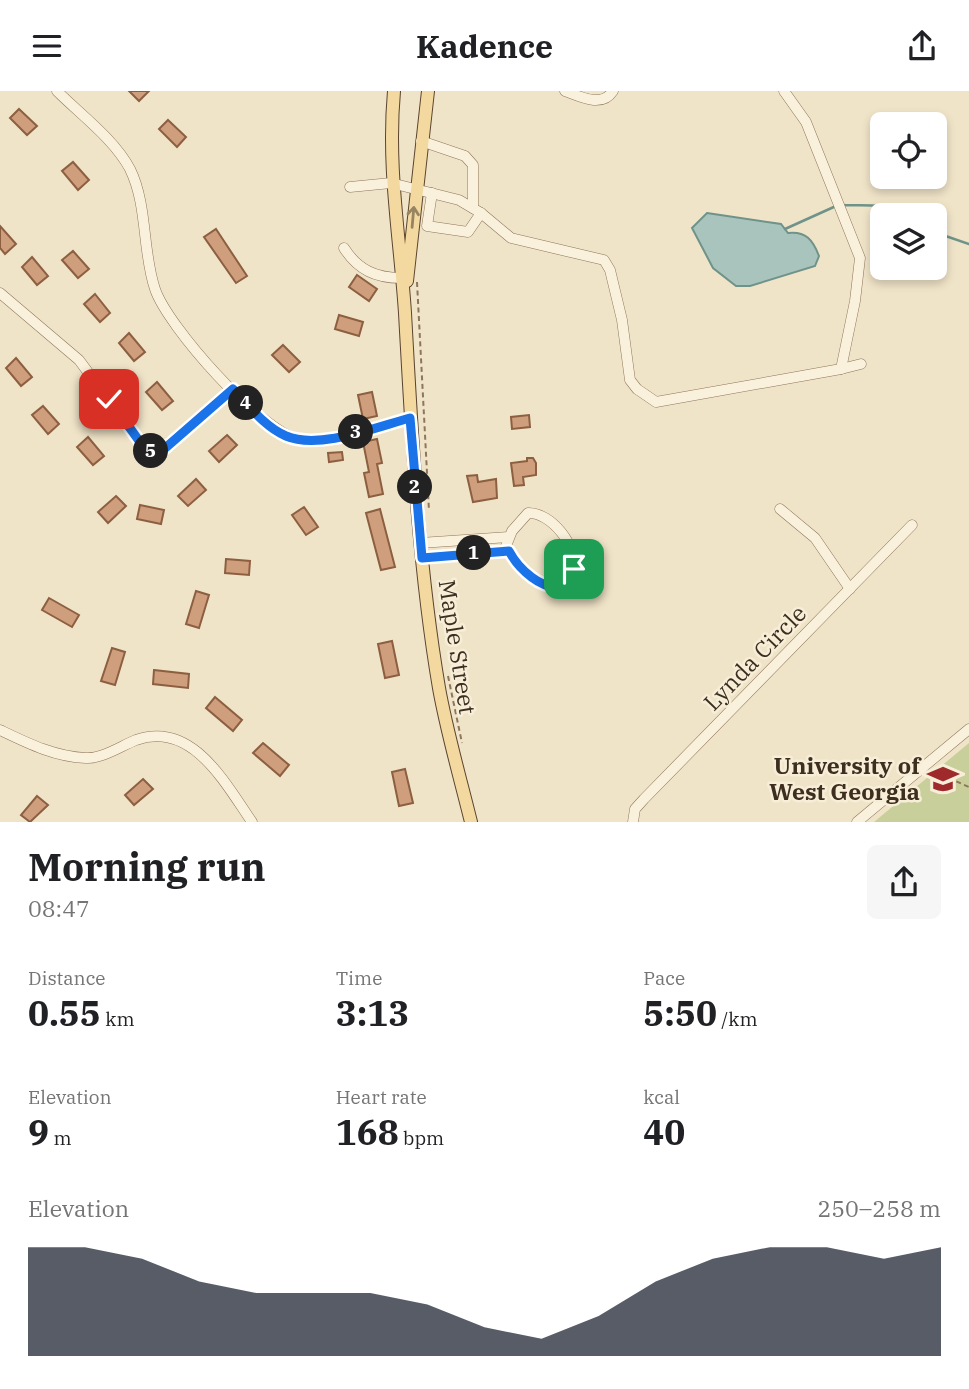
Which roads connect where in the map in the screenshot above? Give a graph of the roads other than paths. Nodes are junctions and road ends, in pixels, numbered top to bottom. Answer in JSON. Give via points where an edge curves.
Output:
{"nodes":[{"id":1,"x":57,"y":91,"type":"edge"},
{"id":2,"x":394,"y":91,"type":"edge"},
{"id":3,"x":428,"y":91,"type":"edge"},
{"id":4,"x":565,"y":91,"type":"edge"},
{"id":5,"x":613,"y":91,"type":"edge"},
{"id":6,"x":784,"y":91,"type":"edge"},
{"id":7,"x":421,"y":141,"type":"junction"},
{"id":8,"x":391,"y":183,"type":"junction"},
{"id":9,"x":350,"y":187,"type":"dead end"},
{"id":10,"x":415,"y":188,"type":"junction"},
{"id":11,"x":432,"y":193,"type":"junction"},
{"id":12,"x":477,"y":210,"type":"junction"},
{"id":13,"x":345,"y":248,"type":"dead end"},
{"id":14,"x":401,"y":278,"type":"junction"},
{"id":15,"x":0,"y":293,"type":"edge"},
{"id":16,"x":404,"y":309,"type":"junction"},
{"id":17,"x":861,"y":364,"type":"dead end"},
{"id":18,"x":841,"y":369,"type":"junction"},
{"id":19,"x":233,"y":389,"type":"junction"},
{"id":20,"x":410,"y":418,"type":"junction"},
{"id":21,"x":780,"y":509,"type":"dead end"},
{"id":22,"x":912,"y":525,"type":"dead end"},
{"id":23,"x":509,"y":537,"type":"junction"},
{"id":24,"x":420,"y":543,"type":"junction"},
{"id":25,"x":509,"y":551,"type":"junction"},
{"id":26,"x":422,"y":558,"type":"junction"},
{"id":27,"x":850,"y":589,"type":"junction"},
{"id":28,"x":969,"y":729,"type":"edge"},
{"id":29,"x":0,"y":730,"type":"edge"},
{"id":30,"x":252,"y":822,"type":"edge"},
{"id":31,"x":471,"y":822,"type":"edge"},
{"id":32,"x":633,"y":822,"type":"edge"},
{"id":33,"x":857,"y":822,"type":"edge"}],
"edges":[{"from":1,"to":19,"type":"street","via":[[122,155],[147,233],[154,288],[191,346]]},
{"from":2,"to":8,"type":"main road","name":"Maple Street"},
{"from":3,"to":7,"type":"main road","name":"Maple Street"},
{"from":4,"to":5,"type":"street","via":[[597,101]]},
{"from":6,"to":18,"type":"street","via":[[806,122],[860,258]]},
{"from":7,"to":10,"type":"main road","name":"Maple Street"},
{"from":7,"to":12,"type":"street","via":[[464,156],[473,165]]},
{"from":8,"to":9,"type":"street"},
{"from":8,"to":10,"type":"street"},
{"from":8,"to":14,"type":"main road","name":"Maple Street"},
{"from":10,"to":11,"type":"street"},
{"from":16,"to":10,"type":"main road","name":"Maple Street","one_way":true},
{"from":11,"to":12,"type":"street"},
{"from":11,"to":12,"type":"street","via":[[427,226],[468,232]]},
{"from":12,"to":18,"type":"street","via":[[511,238],[604,260],[622,320],[630,380],[656,402]]},
{"from":13,"to":14,"type":"street","via":[[372,275]]},
{"from":14,"to":16,"type":"main road","name":"Maple Street"},
{"from":15,"to":19,"type":"street","via":[[79,360],[145,449],[163,450]]},
{"from":16,"to":20,"type":"main road","name":"Maple Street"},
{"from":17,"to":18,"type":"street"},
{"from":19,"to":20,"type":"street","via":[[268,425],[302,441],[326,440]]},
{"from":20,"to":24,"type":"main road","name":"Maple Street"},
{"from":21,"to":27,"type":"street","via":[[815,538]]},
{"from":22,"to":27,"type":"street","name":"Lynda Circle"},
{"from":23,"to":24,"type":"street"},
{"from":23,"to":25,"type":"street"},
{"from":23,"to":25,"type":"street","via":[[528,513],[543,515],[572,550],[574,569],[563,585],[546,586]]},
{"from":24,"to":26,"type":"main road","name":"Maple Street"},
{"from":25,"to":26,"type":"street"},
{"from":26,"to":31,"type":"main road","name":"Maple Street","via":[[440,691]]},
{"from":27,"to":32,"type":"street","name":"Lynda Circle","via":[[635,809]]},
{"from":28,"to":33,"type":"street"},
{"from":29,"to":30,"type":"street","via":[[38,748],[89,758],[156,735],[174,738],[194,747]]}]}
